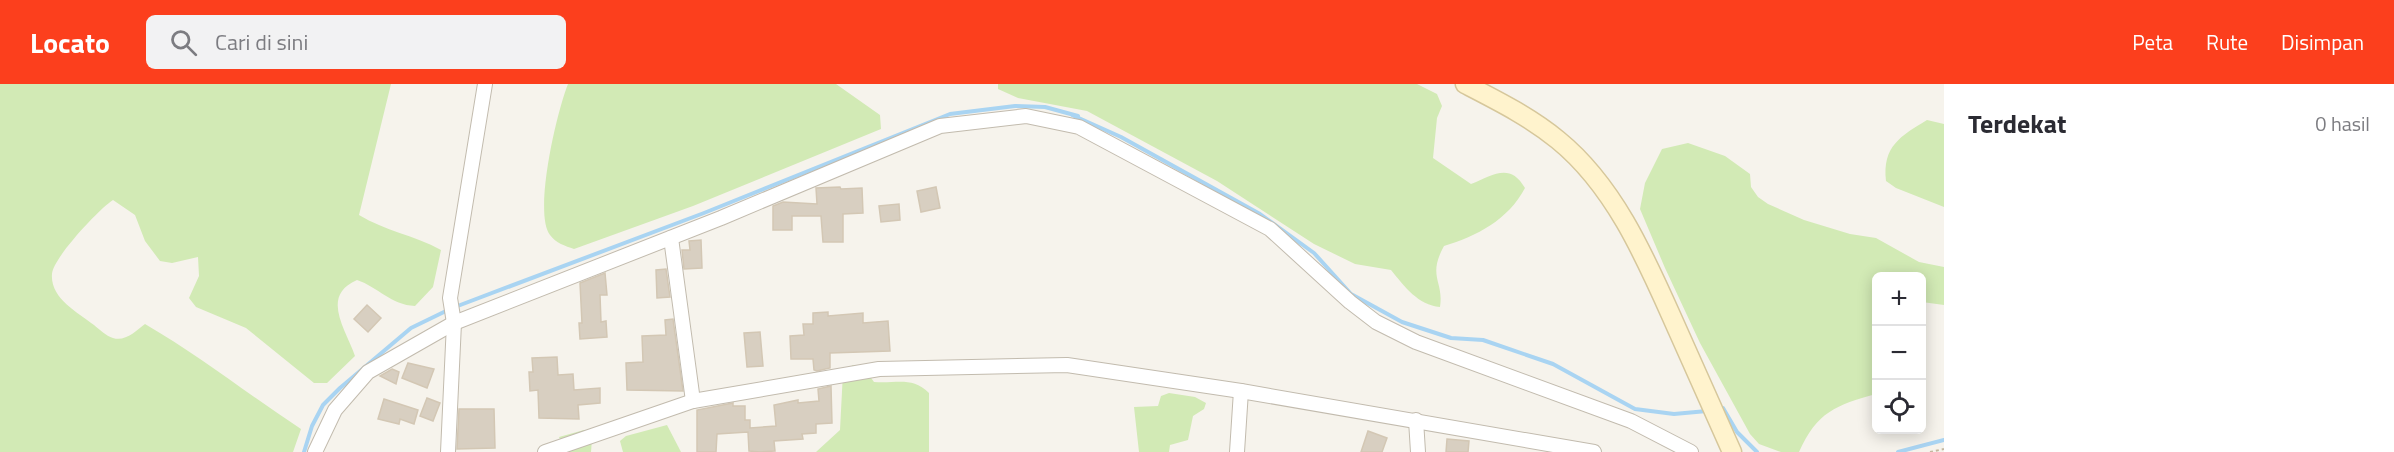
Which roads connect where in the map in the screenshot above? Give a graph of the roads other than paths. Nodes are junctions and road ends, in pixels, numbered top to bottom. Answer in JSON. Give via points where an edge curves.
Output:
{"nodes":[{"id":1,"x":485,"y":84,"type":"edge"},
{"id":2,"x":1465,"y":84,"type":"edge"},
{"id":3,"x":671,"y":238,"type":"junction"},
{"id":4,"x":453,"y":319,"type":"junction"},
{"id":5,"x":1241,"y":391,"type":"junction"},
{"id":6,"x":693,"y":401,"type":"junction"},
{"id":7,"x":1416,"y":420,"type":"junction"},
{"id":8,"x":315,"y":452,"type":"edge"},
{"id":9,"x":448,"y":452,"type":"edge"},
{"id":10,"x":545,"y":452,"type":"edge"},
{"id":11,"x":1237,"y":452,"type":"edge"},
{"id":12,"x":1418,"y":452,"type":"edge"},
{"id":13,"x":1594,"y":452,"type":"edge"},
{"id":14,"x":1691,"y":452,"type":"edge"},
{"id":15,"x":1732,"y":452,"type":"edge"}],
"edges":[{"from":1,"to":4,"type":"street","via":[[450,298]]},
{"from":2,"to":15,"type":"main road","via":[[1525,116],[1560,141],[1595,177],[1629,229]]},
{"from":3,"to":4,"type":"street"},
{"from":3,"to":6,"type":"street"},
{"from":3,"to":14,"type":"street","via":[[940,126],[1026,116],[1079,127],[1270,228],[1376,322],[1416,342],[1631,421]]},
{"from":4,"to":8,"type":"street","via":[[368,372],[334,410]]},
{"from":4,"to":9,"type":"street"},
{"from":5,"to":6,"type":"street","via":[[1067,365],[879,369]]},
{"from":5,"to":7,"type":"street"},
{"from":5,"to":11,"type":"street"},
{"from":6,"to":10,"type":"street"},
{"from":7,"to":12,"type":"street"},
{"from":7,"to":13,"type":"street"}]}
